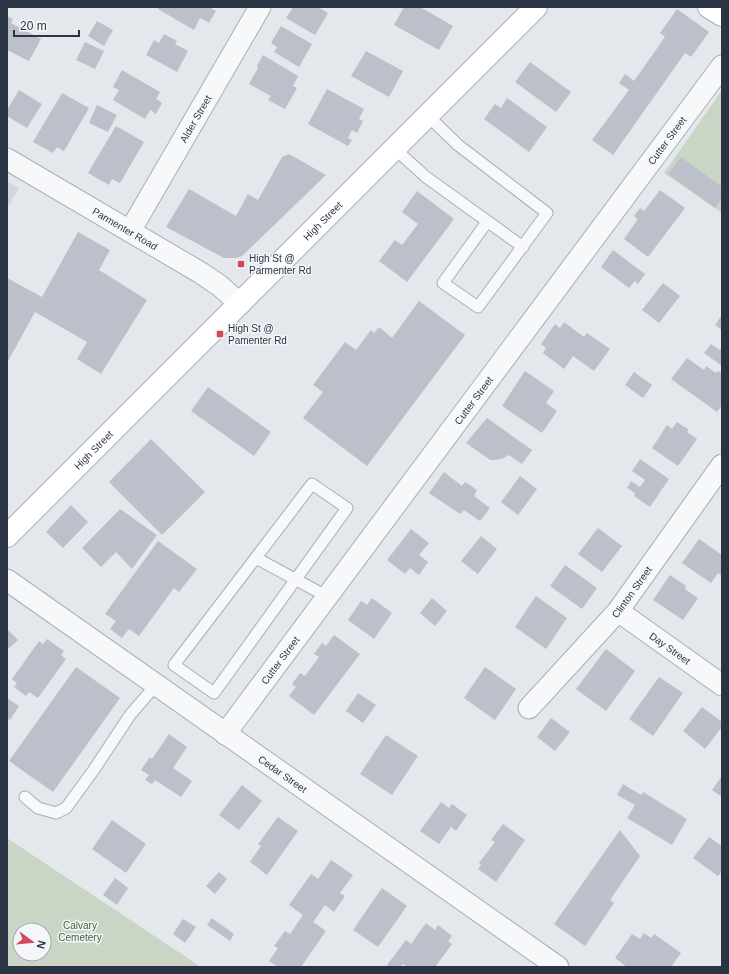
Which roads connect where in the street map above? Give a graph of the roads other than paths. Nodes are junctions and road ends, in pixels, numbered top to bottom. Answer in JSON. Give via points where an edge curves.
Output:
{"nodes":[{"id":1,"x":260,"y":7,"type":"edge"},
{"id":2,"x":536,"y":7,"type":"edge"},
{"id":3,"x":552,"y":7,"type":"edge"},
{"id":4,"x":709,"y":7,"type":"edge"},
{"id":5,"x":722,"y":15,"type":"edge"},
{"id":6,"x":512,"y":31,"type":"junction"},
{"id":7,"x":722,"y":66,"type":"edge"},
{"id":8,"x":428,"y":116,"type":"junction"},
{"id":9,"x":394,"y":149,"type":"junction"},
{"id":10,"x":7,"y":159,"type":"edge"},
{"id":11,"x":487,"y":222,"type":"junction"},
{"id":12,"x":130,"y":230,"type":"junction"},
{"id":13,"x":523,"y":247,"type":"junction"},
{"id":14,"x":240,"y":304,"type":"junction"},
{"id":15,"x":722,"y":465,"type":"edge"},
{"id":16,"x":7,"y":536,"type":"edge"},
{"id":17,"x":256,"y":558,"type":"junction"},
{"id":18,"x":7,"y":580,"type":"edge"},
{"id":19,"x":296,"y":580,"type":"junction"},
{"id":20,"x":328,"y":597,"type":"junction"},
{"id":21,"x":618,"y":611,"type":"junction"},
{"id":22,"x":156,"y":685,"type":"junction"},
{"id":23,"x":722,"y":685,"type":"edge"},
{"id":24,"x":529,"y":708,"type":"dead end"},
{"id":25,"x":225,"y":734,"type":"junction"},
{"id":26,"x":25,"y":797,"type":"dead end"},
{"id":27,"x":558,"y":967,"type":"edge"}],
"edges":[{"from":1,"to":12,"type":"street","name":"Alder Street"},
{"from":2,"to":6,"type":"main road","name":"High Street"},
{"from":3,"to":6,"type":"main road"},
{"from":4,"to":5,"type":"main road"},
{"from":6,"to":8,"type":"main road","name":"High Street"},
{"from":7,"to":20,"type":"street","name":"Cutter Street"},
{"from":8,"to":9,"type":"main road","name":"High Street"},
{"from":8,"to":13,"type":"lane","via":[[458,145],[547,213]]},
{"from":9,"to":11,"type":"lane","via":[[426,177]]},
{"from":9,"to":14,"type":"main road","name":"High Street"},
{"from":10,"to":12,"type":"street","name":"Parmenter Road"},
{"from":11,"to":13,"type":"lane"},
{"from":11,"to":13,"type":"lane","via":[[443,283],[478,307]]},
{"from":12,"to":14,"type":"street","name":"Parmenter Road","via":[[213,281]]},
{"from":14,"to":16,"type":"main road","name":"High Street"},
{"from":15,"to":21,"type":"street","name":"Clinton Street"},
{"from":17,"to":19,"type":"lane"},
{"from":17,"to":19,"type":"lane","via":[[312,484],[348,508]]},
{"from":17,"to":19,"type":"lane","via":[[174,665],[214,693]]},
{"from":18,"to":22,"type":"street","name":"Cedar Street"},
{"from":19,"to":20,"type":"lane"},
{"from":20,"to":25,"type":"street","name":"Cutter Street"},
{"from":21,"to":23,"type":"street","name":"Day Street"},
{"from":21,"to":24,"type":"street","name":"Clinton Street"},
{"from":22,"to":25,"type":"street","name":"Cedar Street"},
{"from":22,"to":26,"type":"lane","via":[[130,715],[66,808],[56,813],[38,808]]},
{"from":25,"to":27,"type":"street","name":"Cedar Street"}]}
